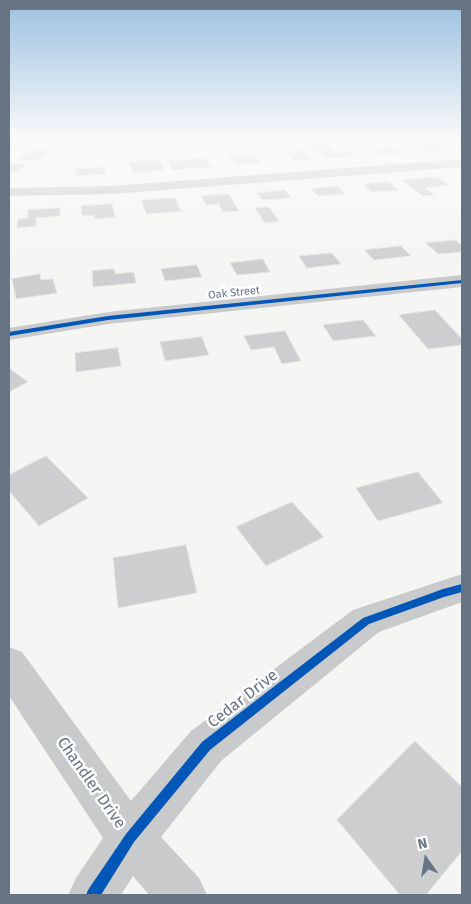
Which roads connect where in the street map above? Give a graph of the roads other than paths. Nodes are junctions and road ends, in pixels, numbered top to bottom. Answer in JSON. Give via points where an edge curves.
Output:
{"nodes":[{"id":1,"x":213,"y":182,"type":"edge"},
{"id":2,"x":9,"y":192,"type":"edge"},
{"id":3,"x":462,"y":280,"type":"edge"},
{"id":4,"x":9,"y":334,"type":"edge"},
{"id":5,"x":462,"y":588,"type":"edge"},
{"id":6,"x":9,"y":664,"type":"edge"},
{"id":7,"x":130,"y":838,"type":"junction"},
{"id":8,"x":93,"y":895,"type":"edge"},
{"id":9,"x":182,"y":895,"type":"edge"}],
"edges":[{"from":1,"to":2,"type":"street","via":[[112,190]]},
{"from":3,"to":4,"type":"street","name":"Oak Street","via":[[108,318]]},
{"from":5,"to":7,"type":"street","name":"Cedar Drive","via":[[366,621],[206,746]]},
{"from":6,"to":7,"type":"street","name":"Chandler Drive"},
{"from":7,"to":8,"type":"street","name":"Cedar Drive"},
{"from":7,"to":9,"type":"street","name":"Chandler Drive"}]}
